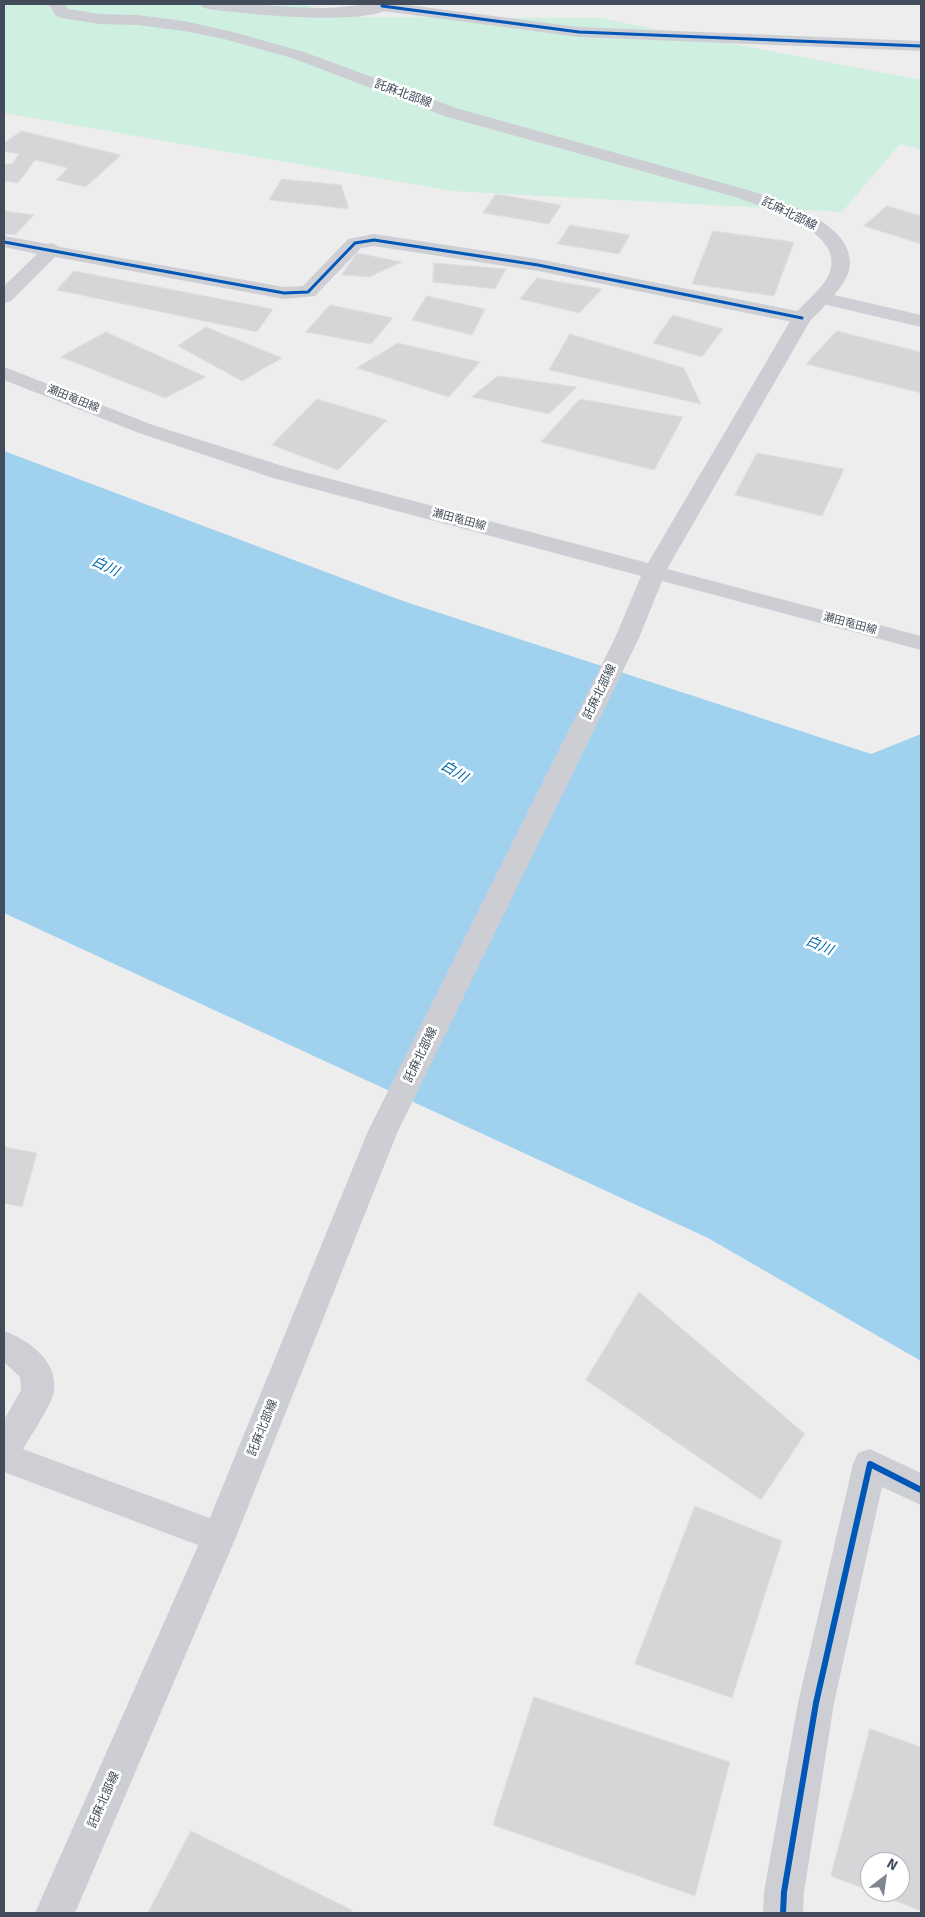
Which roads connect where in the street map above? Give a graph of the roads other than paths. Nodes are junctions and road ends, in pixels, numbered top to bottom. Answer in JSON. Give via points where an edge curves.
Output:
{"nodes":[{"id":1,"x":57,"y":4,"type":"edge"},
{"id":2,"x":208,"y":4,"type":"edge"},
{"id":3,"x":385,"y":5,"type":"edge"},
{"id":4,"x":252,"y":7,"type":"edge"},
{"id":5,"x":921,"y":46,"type":"edge"},
{"id":6,"x":4,"y":242,"type":"edge"},
{"id":7,"x":52,"y":249,"type":"junction"},
{"id":8,"x":4,"y":297,"type":"edge"},
{"id":9,"x":820,"y":298,"type":"junction"},
{"id":10,"x":802,"y":318,"type":"junction"},
{"id":11,"x":921,"y":321,"type":"edge"},
{"id":12,"x":4,"y":373,"type":"edge"},
{"id":13,"x":654,"y":572,"type":"junction"},
{"id":14,"x":921,"y":643,"type":"edge"},
{"id":15,"x":4,"y":1345,"type":"edge"},
{"id":16,"x":4,"y":1450,"type":"edge"},
{"id":17,"x":4,"y":1457,"type":"edge"},
{"id":18,"x":921,"y":1490,"type":"edge"},
{"id":19,"x":219,"y":1536,"type":"junction"},
{"id":20,"x":55,"y":1913,"type":"edge"},
{"id":21,"x":783,"y":1913,"type":"edge"}],
"edges":[{"from":1,"to":9,"type":"main road","name":"託麻北部線","via":[[62,12],[99,20],[175,24],[227,35],[298,55],[450,112],[767,202],[805,219],[835,242],[841,267]]},
{"from":2,"to":4,"type":"main road"},
{"from":3,"to":4,"type":"main road","via":[[343,12]]},
{"from":3,"to":5,"type":"street","via":[[579,32]]},
{"from":6,"to":7,"type":"street"},
{"from":7,"to":8,"type":"street"},
{"from":7,"to":10,"type":"street","via":[[284,293],[308,292],[355,243],[374,240],[538,264]]},
{"from":9,"to":10,"type":"main road","name":"託麻北部線"},
{"from":9,"to":11,"type":"street"},
{"from":10,"to":13,"type":"main road","name":"託麻北部線"},
{"from":12,"to":13,"type":"main road","name":"瀬田竜田線","via":[[146,428],[281,474]]},
{"from":13,"to":14,"type":"main road","name":"瀬田竜田線"},
{"from":13,"to":19,"type":"main road","name":"託麻北部線","via":[[627,638],[383,1131]]},
{"from":15,"to":16,"type":"street","via":[[36,1372],[38,1392]]},
{"from":17,"to":19,"type":"street"},
{"from":18,"to":21,"type":"street","via":[[870,1464],[816,1703]]},
{"from":19,"to":20,"type":"main road","name":"託麻北部線"}]}
